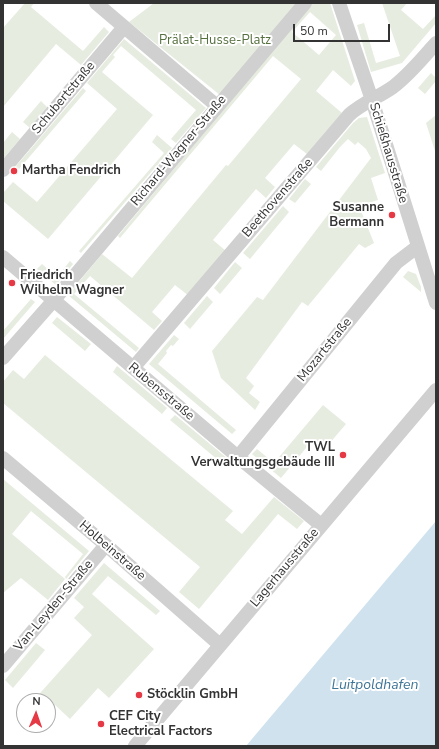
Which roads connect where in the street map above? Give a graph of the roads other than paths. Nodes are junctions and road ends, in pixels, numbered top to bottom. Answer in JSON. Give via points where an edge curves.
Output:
{"nodes":[{"id":1,"x":96,"y":3,"type":"edge"},
{"id":2,"x":305,"y":3,"type":"edge"},
{"id":3,"x":339,"y":3,"type":"edge"},
{"id":4,"x":124,"y":27,"type":"junction"},
{"id":5,"x":436,"y":43,"type":"edge"},
{"id":6,"x":372,"y":100,"type":"junction"},
{"id":7,"x":217,"y":106,"type":"junction"},
{"id":8,"x":3,"y":170,"type":"edge"},
{"id":9,"x":417,"y":247,"type":"junction"},
{"id":10,"x":3,"y":257,"type":"edge"},
{"id":11,"x":54,"y":300,"type":"junction"},
{"id":12,"x":436,"y":303,"type":"edge"},
{"id":13,"x":3,"y":358,"type":"edge"},
{"id":14,"x":133,"y":368,"type":"junction"},
{"id":15,"x":436,"y":390,"type":"edge"},
{"id":16,"x":3,"y":458,"type":"edge"},
{"id":17,"x":238,"y":458,"type":"junction"},
{"id":18,"x":321,"y":525,"type":"junction"},
{"id":19,"x":106,"y":545,"type":"junction"},
{"id":20,"x":220,"y":645,"type":"junction"},
{"id":21,"x":3,"y":666,"type":"edge"},
{"id":22,"x":135,"y":746,"type":"edge"}],
"edges":[{"from":1,"to":4,"type":"street"},
{"from":2,"to":7,"type":"street","name":"Richard-Wagner-Straße"},
{"from":3,"to":6,"type":"street","name":"Schießhausstraße"},
{"from":4,"to":7,"type":"street"},
{"from":4,"to":8,"type":"street","name":"Schubertstraße"},
{"from":5,"to":6,"type":"street","name":"Beethovenstraße","via":[[393,87]]},
{"from":6,"to":9,"type":"street","name":"Schießhausstraße"},
{"from":6,"to":14,"type":"street","name":"Beethovenstraße","via":[[349,115]]},
{"from":7,"to":11,"type":"street","name":"Richard-Wagner-Straße"},
{"from":9,"to":12,"type":"street","name":"Schießhausstraße"},
{"from":9,"to":17,"type":"street","name":"Mozartstraße","via":[[396,263]]},
{"from":10,"to":11,"type":"street","name":"Rubensstraße"},
{"from":11,"to":13,"type":"street","name":"Richard-Wagner-Straße"},
{"from":11,"to":14,"type":"street","name":"Rubensstraße"},
{"from":14,"to":17,"type":"street","name":"Rubensstraße"},
{"from":15,"to":18,"type":"street","name":"Lagerhausstraße"},
{"from":16,"to":19,"type":"street","name":"Holbeinstraße"},
{"from":17,"to":18,"type":"street","name":"Rubensstraße"},
{"from":18,"to":20,"type":"street","name":"Lagerhausstraße"},
{"from":19,"to":20,"type":"street","name":"Holbeinstraße"},
{"from":19,"to":21,"type":"street","name":"Van-Leyden-Straße"},
{"from":20,"to":22,"type":"street","name":"Lagerhausstraße"}]}
